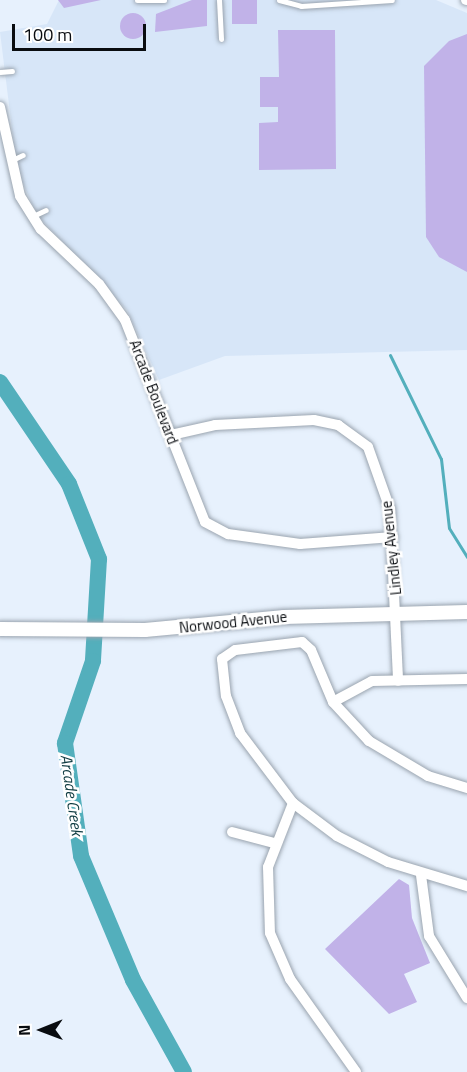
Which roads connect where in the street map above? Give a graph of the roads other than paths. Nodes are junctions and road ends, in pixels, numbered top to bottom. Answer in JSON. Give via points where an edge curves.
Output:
{"nodes":[{"id":1,"x":137,"y":0,"type":"edge"},
{"id":2,"x":164,"y":0,"type":"edge"},
{"id":3,"x":219,"y":0,"type":"edge"},
{"id":4,"x":279,"y":0,"type":"edge"},
{"id":5,"x":392,"y":0,"type":"edge"},
{"id":6,"x":221,"y":39,"type":"dead end"},
{"id":7,"x":12,"y":70,"type":"dead end"},
{"id":8,"x":0,"y":72,"type":"edge"},
{"id":9,"x":0,"y":107,"type":"edge"},
{"id":10,"x":23,"y":155,"type":"dead end"},
{"id":11,"x":9,"y":161,"type":"junction"},
{"id":12,"x":46,"y":210,"type":"dead end"},
{"id":13,"x":32,"y":216,"type":"junction"},
{"id":14,"x":171,"y":435,"type":"junction"},
{"id":15,"x":393,"y":537,"type":"junction"},
{"id":16,"x":467,"y":612,"type":"edge"},
{"id":17,"x":397,"y":614,"type":"junction"},
{"id":18,"x":0,"y":629,"type":"edge"},
{"id":19,"x":467,"y":679,"type":"edge"},
{"id":20,"x":398,"y":681,"type":"junction"},
{"id":21,"x":333,"y":702,"type":"junction"},
{"id":22,"x":467,"y":788,"type":"edge"},
{"id":23,"x":293,"y":803,"type":"junction"},
{"id":24,"x":232,"y":832,"type":"dead end"},
{"id":25,"x":274,"y":843,"type":"junction"},
{"id":26,"x":421,"y":875,"type":"junction"},
{"id":27,"x":467,"y":886,"type":"edge"},
{"id":28,"x":467,"y":998,"type":"edge"},
{"id":29,"x":356,"y":1072,"type":"edge"}],
"edges":[{"from":1,"to":2,"type":"lane"},
{"from":3,"to":6,"type":"lane"},
{"from":4,"to":5,"type":"lane","via":[[301,6]]},
{"from":7,"to":8,"type":"lane"},
{"from":9,"to":11,"type":"street","name":"Arcade Boulevard"},
{"from":10,"to":11,"type":"lane"},
{"from":11,"to":13,"type":"street","name":"Arcade Boulevard"},
{"from":12,"to":13,"type":"lane"},
{"from":13,"to":14,"type":"street","name":"Arcade Boulevard","via":[[99,284],[125,321]]},
{"from":14,"to":15,"type":"street","name":"Arcade Boulevard","via":[[195,507],[216,530],[300,544]]},
{"from":14,"to":15,"type":"street","name":"Lindley Avenue","via":[[231,423],[314,420],[338,425],[359,438],[375,458]]},
{"from":15,"to":17,"type":"street","name":"Lindley Avenue"},
{"from":16,"to":17,"type":"main road","name":"Norwood Avenue"},
{"from":17,"to":18,"type":"main road","name":"Norwood Avenue","via":[[132,630]]},
{"from":17,"to":20,"type":"street","name":"Lindley Avenue"},
{"from":19,"to":20,"type":"street"},
{"from":20,"to":21,"type":"street","via":[[360,684]]},
{"from":21,"to":22,"type":"street","via":[[390,756]]},
{"from":21,"to":23,"type":"street","via":[[311,650],[294,641],[235,650],[220,666],[240,733]]},
{"from":23,"to":25,"type":"street"},
{"from":23,"to":26,"type":"street","via":[[359,848]]},
{"from":24,"to":25,"type":"street"},
{"from":25,"to":29,"type":"street","via":[[266,900],[276,949]]},
{"from":26,"to":27,"type":"street"},
{"from":26,"to":28,"type":"street","via":[[429,936]]}]}
